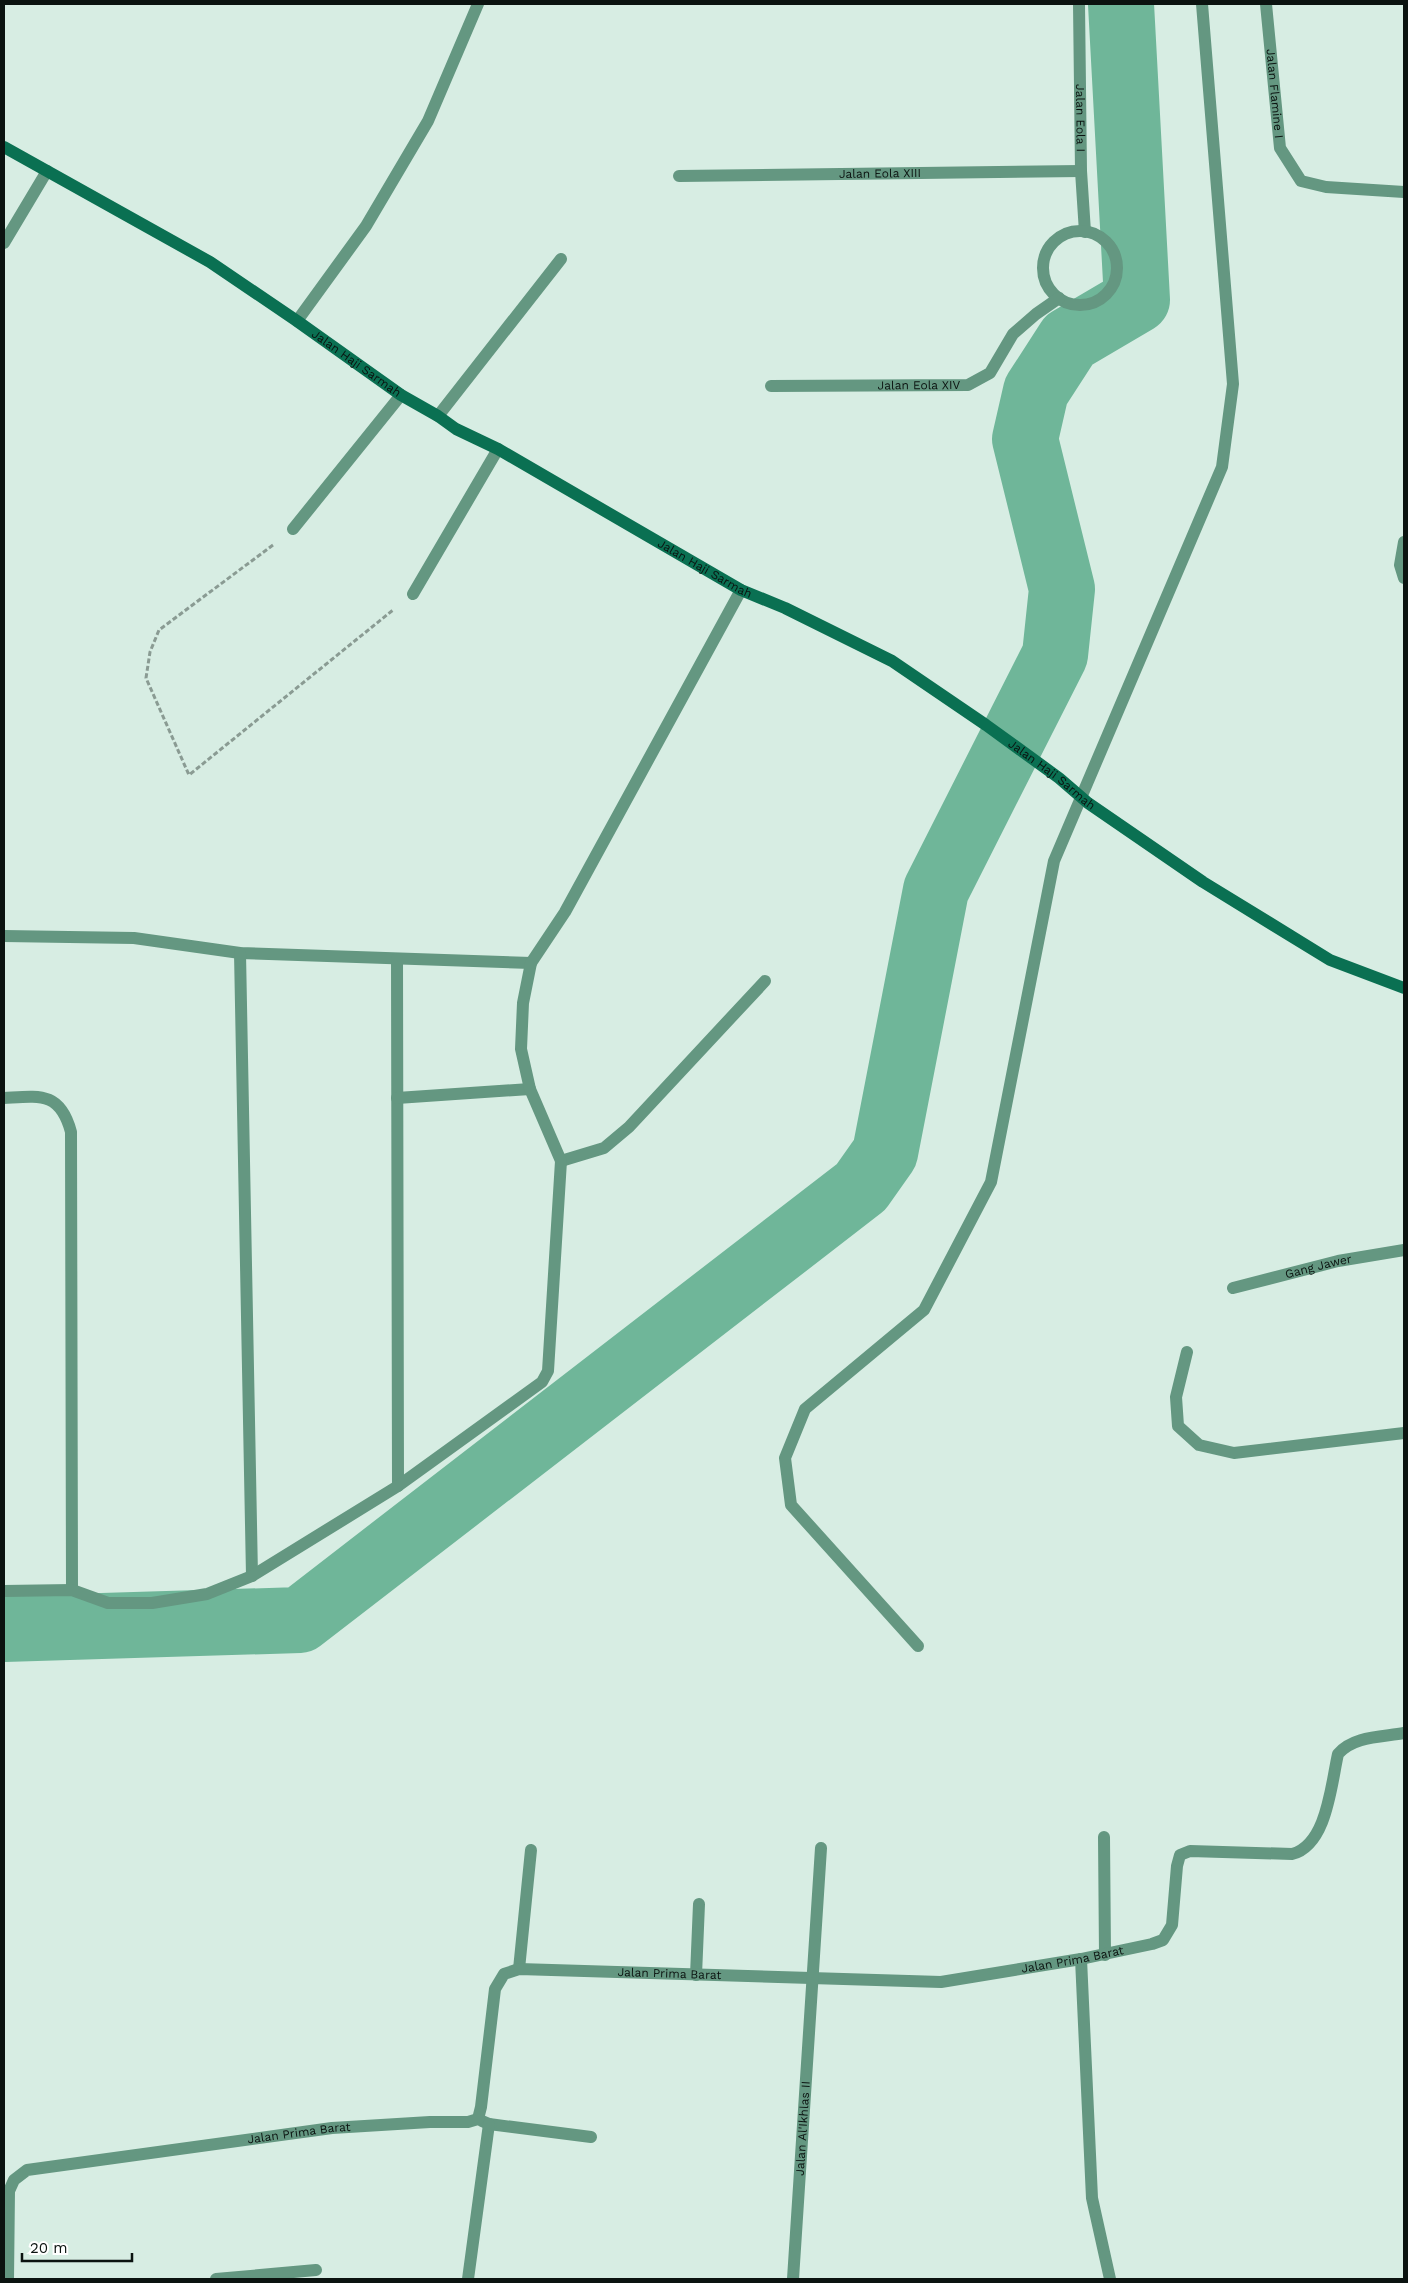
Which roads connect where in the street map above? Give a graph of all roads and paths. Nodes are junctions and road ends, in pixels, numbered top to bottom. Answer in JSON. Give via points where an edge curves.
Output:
{"nodes":[{"id":1,"x":478,"y":4,"type":"edge"},
{"id":2,"x":1079,"y":4,"type":"edge"},
{"id":3,"x":1202,"y":4,"type":"edge"},
{"id":4,"x":1266,"y":4,"type":"edge"},
{"id":5,"x":4,"y":147,"type":"edge"},
{"id":6,"x":47,"y":171,"type":"junction"},
{"id":7,"x":1081,"y":171,"type":"junction"},
{"id":8,"x":679,"y":176,"type":"dead end"},
{"id":9,"x":1404,"y":192,"type":"edge"},
{"id":10,"x":1085,"y":232,"type":"junction"},
{"id":11,"x":4,"y":243,"type":"edge"},
{"id":12,"x":561,"y":259,"type":"dead end"},
{"id":13,"x":1059,"y":298,"type":"junction"},
{"id":14,"x":297,"y":320,"type":"junction"},
{"id":15,"x":771,"y":386,"type":"dead end"},
{"id":16,"x":401,"y":395,"type":"junction"},
{"id":17,"x":438,"y":416,"type":"junction"},
{"id":18,"x":498,"y":449,"type":"junction"},
{"id":19,"x":293,"y":529,"type":"joint"},
{"id":20,"x":1404,"y":542,"type":"edge"},
{"id":21,"x":1404,"y":578,"type":"edge"},
{"id":22,"x":741,"y":590,"type":"junction"},
{"id":23,"x":413,"y":594,"type":"joint"},
{"id":24,"x":4,"y":936,"type":"edge"},
{"id":25,"x":240,"y":953,"type":"junction"},
{"id":26,"x":397,"y":959,"type":"junction"},
{"id":27,"x":531,"y":963,"type":"junction"},
{"id":28,"x":765,"y":981,"type":"dead end"},
{"id":29,"x":1404,"y":988,"type":"edge"},
{"id":30,"x":530,"y":1090,"type":"junction"},
{"id":31,"x":4,"y":1098,"type":"edge"},
{"id":32,"x":397,"y":1098,"type":"junction"},
{"id":33,"x":561,"y":1161,"type":"junction"},
{"id":34,"x":1404,"y":1250,"type":"edge"},
{"id":35,"x":1233,"y":1288,"type":"dead end"},
{"id":36,"x":1187,"y":1352,"type":"dead end"},
{"id":37,"x":1404,"y":1433,"type":"edge"},
{"id":38,"x":398,"y":1486,"type":"junction"},
{"id":39,"x":252,"y":1576,"type":"junction"},
{"id":40,"x":72,"y":1590,"type":"junction"},
{"id":41,"x":4,"y":1591,"type":"edge"},
{"id":42,"x":918,"y":1646,"type":"dead end"},
{"id":43,"x":1404,"y":1733,"type":"edge"},
{"id":44,"x":1104,"y":1837,"type":"dead end"},
{"id":45,"x":821,"y":1848,"type":"dead end"},
{"id":46,"x":531,"y":1850,"type":"dead end"},
{"id":47,"x":699,"y":1904,"type":"dead end"},
{"id":48,"x":1104,"y":1955,"type":"junction"},
{"id":49,"x":1081,"y":1959,"type":"junction"},
{"id":50,"x":518,"y":1969,"type":"junction"},
{"id":51,"x":696,"y":1975,"type":"junction"},
{"id":52,"x":811,"y":1977,"type":"junction"},
{"id":53,"x":483,"y":2122,"type":"junction"},
{"id":54,"x":592,"y":2137,"type":"dead end"},
{"id":55,"x":316,"y":2270,"type":"dead end"},
{"id":56,"x":8,"y":2279,"type":"edge"},
{"id":57,"x":216,"y":2279,"type":"edge"},
{"id":58,"x":468,"y":2279,"type":"edge"},
{"id":59,"x":793,"y":2279,"type":"edge"},
{"id":60,"x":1110,"y":2279,"type":"edge"}],
"edges":[{"from":1,"to":14,"type":"street","via":[[428,121],[366,226]]},
{"from":2,"to":7,"type":"street","name":"Jalan Eola I"},
{"from":3,"to":42,"type":"street","via":[[1233,384],[1222,467],[1054,861],[991,1182],[924,1310],[805,1409],[786,1458],[790,1505]]},
{"from":4,"to":9,"type":"street","name":"Jalan Flamine I","via":[[1280,148],[1301,180],[1326,187]]},
{"from":5,"to":6,"type":"street","name":"Jalan Haji Sarmah"},
{"from":6,"to":11,"type":"street"},
{"from":6,"to":14,"type":"street","name":"Jalan Haji Sarmah","via":[[210,262]]},
{"from":7,"to":8,"type":"street","name":"Jalan Eola XIII"},
{"from":7,"to":10,"type":"street","name":"Jalan Eola I"},
{"from":10,"to":13,"type":"street","via":[[1076,231],[1062,237],[1050,246],[1046,255],[1043,264],[1046,283]]},
{"from":10,"to":13,"type":"street","via":[[1098,236],[1115,256],[1114,282],[1097,301],[1071,304]]},
{"from":12,"to":17,"type":"street"},
{"from":13,"to":15,"type":"street","name":"Jalan Eola XIV","via":[[1013,334],[990,373],[968,385]]},
{"from":14,"to":16,"type":"street","name":"Jalan Haji Sarmah"},
{"from":16,"to":17,"type":"street","name":"Jalan Haji Sarmah"},
{"from":16,"to":19,"type":"street"},
{"from":17,"to":18,"type":"street","name":"Jalan Haji Sarmah","via":[[456,429]]},
{"from":18,"to":22,"type":"street","name":"Jalan Haji Sarmah"},
{"from":18,"to":23,"type":"street"},
{"from":19,"to":23,"type":"path","via":[[159,630],[150,652],[146,678],[189,775]]},
{"from":20,"to":21,"type":"street","via":[[1400,565]]},
{"from":22,"to":27,"type":"street","via":[[564,912]]},
{"from":22,"to":29,"type":"street","name":"Jalan Haji Sarmah","via":[[786,608],[892,660],[1059,778],[1088,803],[1203,882],[1330,960]]},
{"from":24,"to":25,"type":"street","via":[[134,938]]},
{"from":25,"to":26,"type":"street"},
{"from":25,"to":39,"type":"street"},
{"from":26,"to":27,"type":"street"},
{"from":26,"to":32,"type":"street"},
{"from":27,"to":30,"type":"street","via":[[523,1003],[521,1048]]},
{"from":28,"to":33,"type":"street","via":[[628,1127],[604,1148]]},
{"from":30,"to":32,"type":"street"},
{"from":30,"to":33,"type":"street"},
{"from":31,"to":40,"type":"street","via":[[42,1096],[60,1108],[71,1132]]},
{"from":32,"to":38,"type":"street"},
{"from":33,"to":38,"type":"street","via":[[548,1370],[542,1382]]},
{"from":34,"to":35,"type":"street","name":"Gang Jawer","via":[[1338,1261]]},
{"from":36,"to":37,"type":"street","via":[[1176,1397],[1178,1426],[1199,1445],[1234,1453]]},
{"from":38,"to":39,"type":"street"},
{"from":39,"to":40,"type":"street","via":[[207,1594],[152,1603],[108,1603]]},
{"from":40,"to":41,"type":"street"},
{"from":43,"to":48,"type":"street","name":"Jalan Prima Barat","via":[[1356,1741],[1338,1754],[1322,1824],[1302,1852],[1190,1851],[1180,1855],[1172,1925],[1163,1940]]},
{"from":44,"to":48,"type":"street"},
{"from":45,"to":52,"type":"street","name":"Jalan Al'Ikhlas II"},
{"from":46,"to":50,"type":"street"},
{"from":47,"to":51,"type":"street"},
{"from":48,"to":49,"type":"street","name":"Jalan Prima Barat"},
{"from":49,"to":52,"type":"street","name":"Jalan Prima Barat","via":[[941,1982]]},
{"from":49,"to":60,"type":"street","via":[[1092,2198]]},
{"from":50,"to":51,"type":"street","name":"Jalan Prima Barat"},
{"from":50,"to":53,"type":"street","via":[[504,1974],[495,1989],[481,2107]]},
{"from":51,"to":52,"type":"street","name":"Jalan Prima Barat"},
{"from":52,"to":59,"type":"street","name":"Jalan Al'Ikhlas II"},
{"from":53,"to":54,"type":"street","name":"Jalan Prima Barat"},
{"from":53,"to":56,"type":"street","name":"Jalan Prima Barat","via":[[332,2128],[27,2170],[14,2180],[9,2191]]},
{"from":53,"to":58,"type":"street"},
{"from":55,"to":57,"type":"street"}]}
